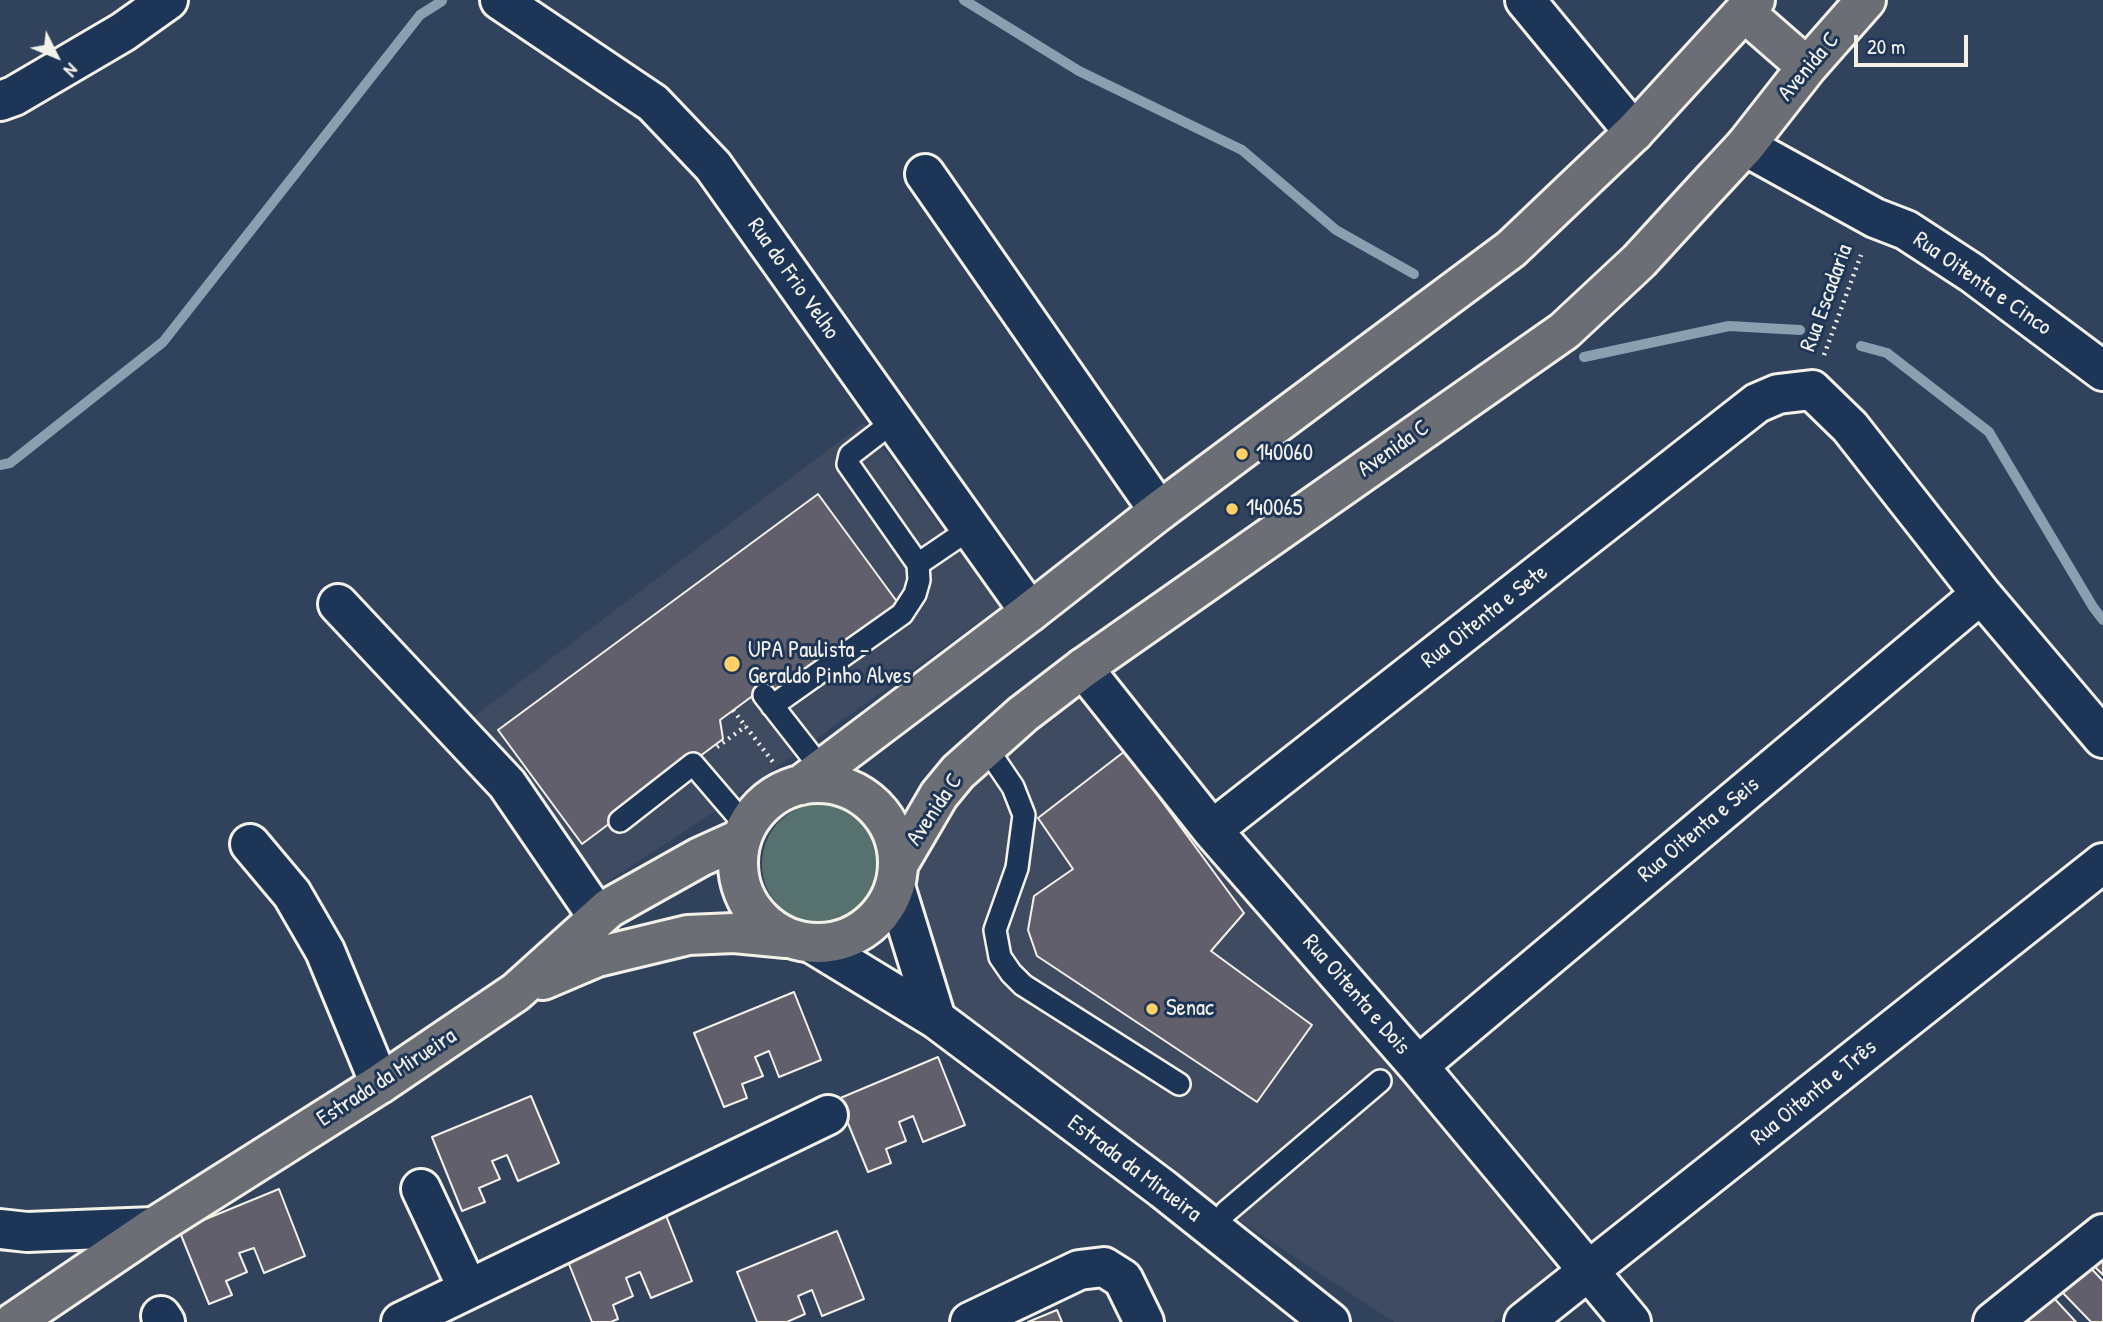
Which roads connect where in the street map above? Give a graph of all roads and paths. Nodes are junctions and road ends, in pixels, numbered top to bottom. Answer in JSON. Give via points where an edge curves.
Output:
{"nodes":[{"id":1,"x":168,"y":0,"type":"edge"},
{"id":2,"x":500,"y":0,"type":"edge"},
{"id":3,"x":1525,"y":0,"type":"edge"},
{"id":4,"x":1866,"y":0,"type":"edge"},
{"id":5,"x":1750,"y":6,"type":"edge"},
{"id":6,"x":1807,"y":67,"type":"junction"},
{"id":7,"x":0,"y":101,"type":"edge"},
{"id":8,"x":1634,"y":132,"type":"junction"},
{"id":9,"x":1745,"y":146,"type":"junction"},
{"id":10,"x":925,"y":174,"type":"dead end"},
{"id":11,"x":1875,"y":218,"type":"junction"},
{"id":12,"x":2103,"y":371,"type":"edge"},
{"id":13,"x":1811,"y":390,"type":"junction"},
{"id":14,"x":894,"y":421,"type":"junction"},
{"id":15,"x":1159,"y":511,"type":"junction"},
{"id":16,"x":971,"y":528,"type":"junction"},
{"id":17,"x":918,"y":564,"type":"junction"},
{"id":18,"x":1981,"y":594,"type":"junction"},
{"id":19,"x":338,"y":604,"type":"dead end"},
{"id":20,"x":1030,"y":612,"type":"junction"},
{"id":21,"x":1083,"y":668,"type":"junction"},
{"id":22,"x":768,"y":701,"type":"junction"},
{"id":23,"x":733,"y":710,"type":"dead end"},
{"id":24,"x":745,"y":727,"type":"junction"},
{"id":25,"x":2103,"y":738,"type":"edge"},
{"id":26,"x":989,"y":754,"type":"junction"},
{"id":27,"x":693,"y":764,"type":"junction"},
{"id":28,"x":805,"y":780,"type":"junction"},
{"id":29,"x":620,"y":821,"type":"dead end"},
{"id":30,"x":1212,"y":830,"type":"junction"},
{"id":31,"x":744,"y":832,"type":"junction"},
{"id":32,"x":250,"y":844,"type":"dead end"},
{"id":33,"x":2103,"y":863,"type":"edge"},
{"id":34,"x":897,"y":876,"type":"junction"},
{"id":35,"x":598,"y":917,"type":"junction"},
{"id":36,"x":800,"y":941,"type":"junction"},
{"id":37,"x":516,"y":992,"type":"junction"},
{"id":38,"x":936,"y":1019,"type":"junction"},
{"id":39,"x":1418,"y":1066,"type":"junction"},
{"id":40,"x":1380,"y":1081,"type":"dead end"},
{"id":41,"x":380,"y":1084,"type":"junction"},
{"id":42,"x":1179,"y":1084,"type":"dead end"},
{"id":43,"x":828,"y":1115,"type":"dead end"},
{"id":44,"x":421,"y":1189,"type":"dead end"},
{"id":45,"x":1219,"y":1220,"type":"junction"},
{"id":46,"x":154,"y":1227,"type":"junction"},
{"id":47,"x":0,"y":1229,"type":"edge"},
{"id":48,"x":2103,"y":1234,"type":"edge"},
{"id":49,"x":1588,"y":1272,"type":"junction"},
{"id":50,"x":468,"y":1289,"type":"junction"},
{"id":51,"x":14,"y":1322,"type":"edge"},
{"id":52,"x":401,"y":1322,"type":"edge"},
{"id":53,"x":970,"y":1322,"type":"edge"},
{"id":54,"x":1144,"y":1322,"type":"edge"},
{"id":55,"x":1330,"y":1322,"type":"edge"},
{"id":56,"x":1524,"y":1322,"type":"edge"},
{"id":57,"x":1631,"y":1322,"type":"edge"},
{"id":58,"x":1993,"y":1322,"type":"edge"}],
"edges":[{"from":1,"to":7,"type":"street","via":[[123,33]]},
{"from":2,"to":14,"type":"street","name":"Rua do Frio Velho","via":[[653,103],[713,166]]},
{"from":3,"to":8,"type":"street"},
{"from":4,"to":6,"type":"main road","name":"Avenida C"},
{"from":5,"to":6,"type":"main road"},
{"from":5,"to":8,"type":"main road"},
{"from":6,"to":9,"type":"main road","name":"Avenida C"},
{"from":8,"to":15,"type":"main road","via":[[1511,249]]},
{"from":9,"to":11,"type":"street","name":"Rua Oitenta e Cinco"},
{"from":9,"to":21,"type":"main road","name":"Avenida C","via":[[1639,261],[1564,331]]},
{"from":10,"to":15,"type":"street"},
{"from":11,"to":12,"type":"street","name":"Rua Oitenta e Cinco","via":[[1906,230],[1972,273]]},
{"from":11,"to":13,"type":"path","name":"Rua Escadaria"},
{"from":13,"to":18,"type":"street","via":[[1850,427]]},
{"from":13,"to":30,"type":"street","name":"Rua Oitenta e Sete","via":[[1778,394],[1757,403]]},
{"from":14,"to":16,"type":"street","name":"Rua do Frio Velho"},
{"from":14,"to":17,"type":"lane","via":[[850,455],[848,464]]},
{"from":15,"to":20,"type":"main road"},
{"from":16,"to":17,"type":"lane"},
{"from":16,"to":20,"type":"street","name":"Rua do Frio Velho"},
{"from":17,"to":22,"type":"lane","via":[[915,594],[902,614]]},
{"from":18,"to":25,"type":"street"},
{"from":18,"to":39,"type":"street","name":"Rua Oitenta e Seis"},
{"from":19,"to":35,"type":"street","via":[[507,783]]},
{"from":20,"to":28,"type":"main road"},
{"from":21,"to":26,"type":"main road","name":"Avenida C","via":[[1023,714]]},
{"from":21,"to":30,"type":"street","name":"Rua Oitenta e Dois"},
{"from":22,"to":24,"type":"path"},
{"from":22,"to":28,"type":"lane"},
{"from":23,"to":24,"type":"path"},
{"from":24,"to":27,"type":"path"},
{"from":24,"to":28,"type":"path"},
{"from":26,"to":34,"type":"main road","name":"Avenida C","via":[[958,772],[939,795]]},
{"from":26,"to":42,"type":"lane","via":[[1013,787],[1024,815],[1017,868],[995,930],[1000,957],[1023,985]]},
{"from":27,"to":29,"type":"lane"},
{"from":27,"to":31,"type":"lane"},
{"from":28,"to":31,"type":"main road","name":"Estrada da Mirueira","via":[[771,799]]},
{"from":28,"to":34,"type":"main road","via":[[842,787],[877,808],[896,845]]},
{"from":30,"to":39,"type":"street","name":"Rua Oitenta e Dois"},
{"from":31,"to":35,"type":"main road","name":"Estrada da Mirueira"},
{"from":31,"to":36,"type":"main road","name":"Estrada da Mirueira","via":[[738,862],[740,886],[750,907],[766,925]]},
{"from":32,"to":41,"type":"street","via":[[292,894],[325,951]]},
{"from":33,"to":49,"type":"street","name":"Rua Oitenta e Três"},
{"from":34,"to":36,"type":"main road","via":[[884,910],[864,929],[840,941]]},
{"from":34,"to":38,"type":"street"},
{"from":35,"to":37,"type":"main road","name":"Estrada da Mirueira"},
{"from":36,"to":37,"type":"main road","via":[[734,933],[688,935],[597,957]]},
{"from":36,"to":38,"type":"street","name":"Estrada da Mirueira"},
{"from":37,"to":41,"type":"main road","name":"Estrada da Mirueira"},
{"from":38,"to":45,"type":"street","name":"Estrada da Mirueira"},
{"from":39,"to":49,"type":"street","name":"Rua Oitenta e Dois"},
{"from":40,"to":45,"type":"lane"},
{"from":41,"to":46,"type":"main road","name":"Estrada da Mirueira"},
{"from":43,"to":50,"type":"street"},
{"from":44,"to":50,"type":"street"},
{"from":45,"to":55,"type":"street","name":"Estrada da Mirueira"},
{"from":46,"to":47,"type":"street"},
{"from":46,"to":51,"type":"main road","name":"Estrada da Mirueira"},
{"from":48,"to":58,"type":"street"},
{"from":49,"to":56,"type":"street","name":"Rua Oitenta e Três"},
{"from":49,"to":57,"type":"street","name":"Rua Oitenta e Dois"},
{"from":50,"to":52,"type":"street"},
{"from":53,"to":54,"type":"street","via":[[1079,1270],[1104,1267],[1124,1279]]}]}
